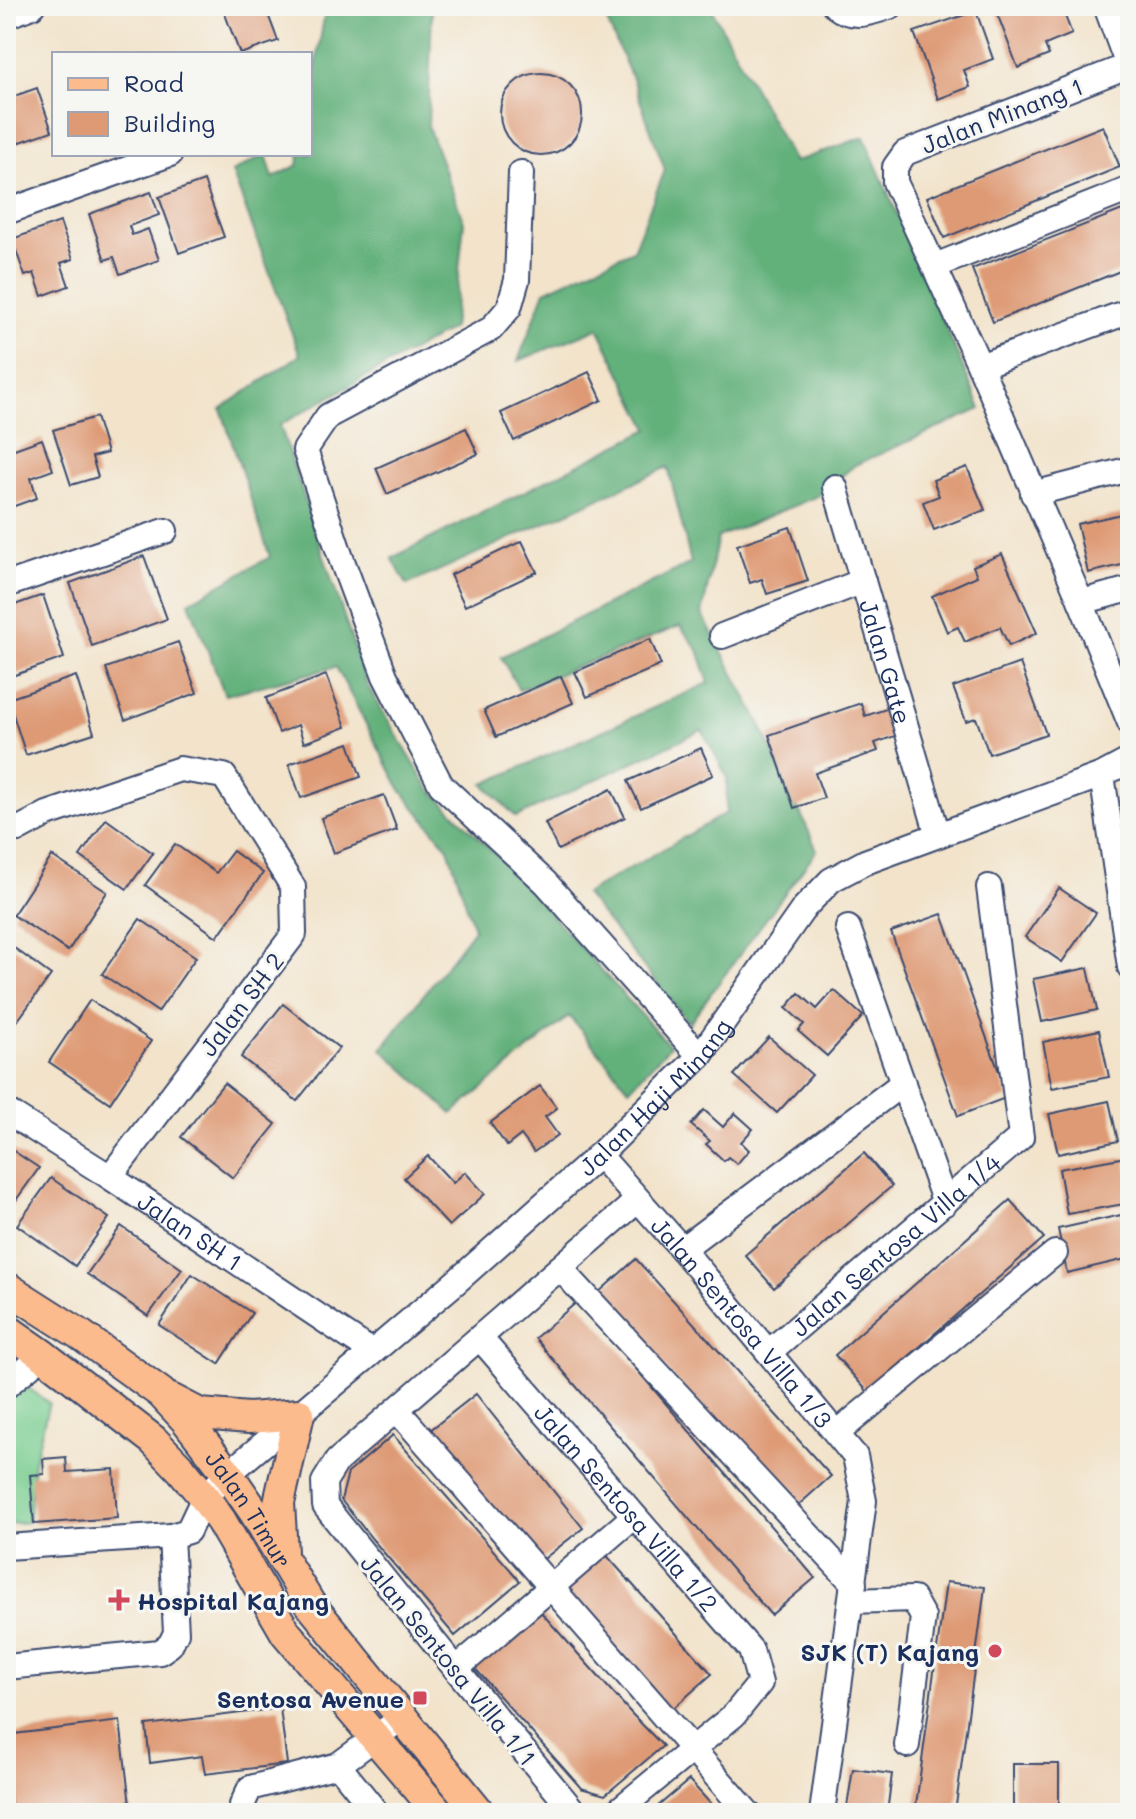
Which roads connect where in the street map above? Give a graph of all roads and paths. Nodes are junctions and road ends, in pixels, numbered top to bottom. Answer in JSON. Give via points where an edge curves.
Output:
{"nodes":[{"id":1,"x":32,"y":6,"type":"edge"},
{"id":2,"x":835,"y":6,"type":"edge"},
{"id":3,"x":891,"y":6,"type":"edge"},
{"id":4,"x":1106,"y":6,"type":"edge"},
{"id":5,"x":6,"y":16,"type":"edge"},
{"id":6,"x":1129,"y":67,"type":"edge"},
{"id":7,"x":164,"y":156,"type":"edge"},
{"id":8,"x":521,"y":173,"type":"dead end"},
{"id":9,"x":1130,"y":189,"type":"edge"},
{"id":10,"x":6,"y":212,"type":"edge"},
{"id":11,"x":935,"y":266,"type":"junction"},
{"id":12,"x":1130,"y":311,"type":"edge"},
{"id":13,"x":980,"y":366,"type":"junction"},
{"id":14,"x":1130,"y":469,"type":"edge"},
{"id":15,"x":835,"y":487,"type":"dead end"},
{"id":16,"x":1033,"y":494,"type":"junction"},
{"id":17,"x":165,"y":531,"type":"dead end"},
{"id":18,"x":863,"y":581,"type":"junction"},
{"id":19,"x":6,"y":585,"type":"edge"},
{"id":20,"x":1130,"y":589,"type":"edge"},
{"id":21,"x":1081,"y":602,"type":"junction"},
{"id":22,"x":722,"y":636,"type":"dead end"},
{"id":23,"x":1128,"y":714,"type":"edge"},
{"id":24,"x":1130,"y":760,"type":"edge"},
{"id":25,"x":1102,"y":775,"type":"junction"},
{"id":26,"x":10,"y":832,"type":"edge"},
{"id":27,"x":938,"y":835,"type":"junction"},
{"id":28,"x":989,"y":887,"type":"dead end"},
{"id":29,"x":848,"y":928,"type":"dead end"},
{"id":30,"x":1130,"y":967,"type":"edge"},
{"id":31,"x":700,"y":1056,"type":"junction"},
{"id":32,"x":903,"y":1083,"type":"junction"},
{"id":33,"x":6,"y":1111,"type":"edge"},
{"id":34,"x":599,"y":1155,"type":"junction"},
{"id":35,"x":110,"y":1177,"type":"junction"},
{"id":36,"x":638,"y":1200,"type":"junction"},
{"id":37,"x":945,"y":1203,"type":"junction"},
{"id":38,"x":682,"y":1249,"type":"junction"},
{"id":39,"x":1055,"y":1253,"type":"dead end"},
{"id":40,"x":560,"y":1268,"type":"junction"},
{"id":41,"x":6,"y":1287,"type":"edge"},
{"id":42,"x":6,"y":1329,"type":"edge"},
{"id":43,"x":480,"y":1338,"type":"junction"},
{"id":44,"x":372,"y":1352,"type":"junction"},
{"id":45,"x":769,"y":1352,"type":"junction"},
{"id":46,"x":43,"y":1355,"type":"junction"},
{"id":47,"x":6,"y":1386,"type":"edge"},
{"id":48,"x":161,"y":1393,"type":"junction"},
{"id":49,"x":397,"y":1410,"type":"junction"},
{"id":50,"x":299,"y":1414,"type":"junction"},
{"id":51,"x":837,"y":1433,"type":"junction"},
{"id":52,"x":228,"y":1474,"type":"junction"},
{"id":53,"x":204,"y":1497,"type":"junction"},
{"id":54,"x":634,"y":1516,"type":"junction"},
{"id":55,"x":171,"y":1536,"type":"junction"},
{"id":56,"x":6,"y":1547,"type":"edge"},
{"id":57,"x":283,"y":1562,"type":"junction"},
{"id":58,"x":552,"y":1586,"type":"junction"},
{"id":59,"x":852,"y":1592,"type":"junction"},
{"id":60,"x":6,"y":1667,"type":"edge"},
{"id":61,"x":456,"y":1669,"type":"junction"},
{"id":62,"x":403,"y":1717,"type":"junction"},
{"id":63,"x":375,"y":1737,"type":"junction"},
{"id":64,"x":907,"y":1745,"type":"dead end"},
{"id":65,"x":692,"y":1750,"type":"junction"},
{"id":66,"x":338,"y":1765,"type":"junction"},
{"id":67,"x":363,"y":1809,"type":"edge"},
{"id":68,"x":244,"y":1813,"type":"edge"},
{"id":69,"x":439,"y":1813,"type":"edge"},
{"id":70,"x":480,"y":1813,"type":"edge"},
{"id":71,"x":575,"y":1813,"type":"edge"},
{"id":72,"x":615,"y":1813,"type":"edge"},
{"id":73,"x":748,"y":1813,"type":"edge"},
{"id":74,"x":822,"y":1813,"type":"edge"}],
"edges":[{"from":1,"to":5,"type":"street"},
{"from":2,"to":3,"type":"street","via":[[866,15]]},
{"from":4,"to":6,"type":"street"},
{"from":6,"to":11,"type":"street","name":"Jalan Minang 1","via":[[905,153],[895,167],[895,182]]},
{"from":7,"to":10,"type":"street"},
{"from":8,"to":31,"type":"street","via":[[517,280],[509,308],[491,329],[328,416],[305,450],[385,676],[441,785],[546,883]]},
{"from":9,"to":11,"type":"street"},
{"from":11,"to":13,"type":"street"},
{"from":12,"to":13,"type":"street"},
{"from":13,"to":16,"type":"street"},
{"from":14,"to":16,"type":"street"},
{"from":15,"to":18,"type":"street","name":"Jalan Gate"},
{"from":16,"to":21,"type":"street"},
{"from":17,"to":19,"type":"street"},
{"from":18,"to":22,"type":"street"},
{"from":18,"to":27,"type":"street","name":"Jalan Gate"},
{"from":20,"to":21,"type":"street"},
{"from":21,"to":23,"type":"street"},
{"from":24,"to":25,"type":"street","name":"Jalan Haji Minang"},
{"from":25,"to":27,"type":"street","name":"Jalan Haji Minang"},
{"from":25,"to":30,"type":"street"},
{"from":26,"to":35,"type":"street","name":"Jalan SH 2","via":[[47,814],[180,769],[224,776],[293,887],[294,934]]},
{"from":27,"to":31,"type":"street","name":"Jalan Haji Minang","via":[[831,880],[804,908]]},
{"from":28,"to":37,"type":"street","name":"Jalan Sentosa Villa 1/4","via":[[1021,1137]]},
{"from":29,"to":32,"type":"street"},
{"from":31,"to":34,"type":"street","name":"Jalan Haji Minang"},
{"from":32,"to":37,"type":"street"},
{"from":32,"to":38,"type":"street"},
{"from":33,"to":35,"type":"street","name":"Jalan SH 1"},
{"from":34,"to":36,"type":"street","name":"Jalan Sentosa Villa 1/3"},
{"from":34,"to":44,"type":"street","name":"Jalan Haji Minang"},
{"from":35,"to":44,"type":"street","name":"Jalan SH 1"},
{"from":36,"to":38,"type":"street","name":"Jalan Sentosa Villa 1/3"},
{"from":36,"to":40,"type":"street"},
{"from":37,"to":45,"type":"street","name":"Jalan Sentosa Villa 1/4"},
{"from":38,"to":45,"type":"street","name":"Jalan Sentosa Villa 1/3"},
{"from":39,"to":51,"type":"street"},
{"from":40,"to":43,"type":"street"},
{"from":40,"to":59,"type":"street"},
{"from":41,"to":48,"type":"main road","name":"Jalan Timur"},
{"from":42,"to":46,"type":"main road","name":"Jalan Timur"},
{"from":43,"to":49,"type":"street"},
{"from":43,"to":54,"type":"street","name":"Jalan Sentosa Villa 1/2"},
{"from":44,"to":50,"type":"street","name":"Jalan Haji Minang"},
{"from":45,"to":51,"type":"street","name":"Jalan Sentosa Villa 1/3"},
{"from":46,"to":47,"type":"street"},
{"from":46,"to":53,"type":"main road","name":"Jalan Timur","via":[[153,1440]]},
{"from":48,"to":50,"type":"main road","via":[[200,1414]]},
{"from":48,"to":52,"type":"main road","name":"Jalan Timur"},
{"from":49,"to":58,"type":"street"},
{"from":49,"to":61,"type":"street","name":"Jalan Sentosa Villa 1/1","via":[[337,1461],[324,1482],[325,1506]]},
{"from":50,"to":52,"type":"street","name":"Jalan Haji Minang"},
{"from":50,"to":57,"type":"main road","via":[[279,1503]]},
{"from":51,"to":59,"type":"street","name":"Jalan Sentosa Villa 1/3","via":[[855,1456],[864,1501]]},
{"from":52,"to":53,"type":"street","name":"Jalan Haji Minang"},
{"from":52,"to":57,"type":"main road","name":"Jalan Timur"},
{"from":53,"to":55,"type":"street","name":"Jalan Haji Minang","via":[[188,1531]]},
{"from":53,"to":63,"type":"main road","name":"Jalan Timur","via":[[286,1633]]},
{"from":54,"to":58,"type":"street"},
{"from":54,"to":65,"type":"street","name":"Jalan Sentosa Villa 1/2","via":[[751,1650],[760,1683],[734,1715]]},
{"from":55,"to":56,"type":"street"},
{"from":55,"to":60,"type":"street","via":[[176,1633],[170,1645],[160,1652]]},
{"from":57,"to":62,"type":"main road","name":"Jalan Timur","via":[[310,1604]]},
{"from":58,"to":61,"type":"street"},
{"from":58,"to":65,"type":"street"},
{"from":59,"to":64,"type":"street","via":[[913,1599],[923,1617]]},
{"from":59,"to":74,"type":"street","name":"Jalan Sentosa Villa 1/3"},
{"from":61,"to":71,"type":"street","name":"Jalan Sentosa Villa 1/1"},
{"from":62,"to":63,"type":"street"},
{"from":62,"to":70,"type":"main road","name":"Jalan Timur"},
{"from":63,"to":66,"type":"street"},
{"from":63,"to":69,"type":"main road","name":"Jalan Timur"},
{"from":65,"to":72,"type":"street"},
{"from":65,"to":73,"type":"street"},
{"from":66,"to":67,"type":"street"},
{"from":66,"to":68,"type":"street","via":[[250,1788]]}]}
